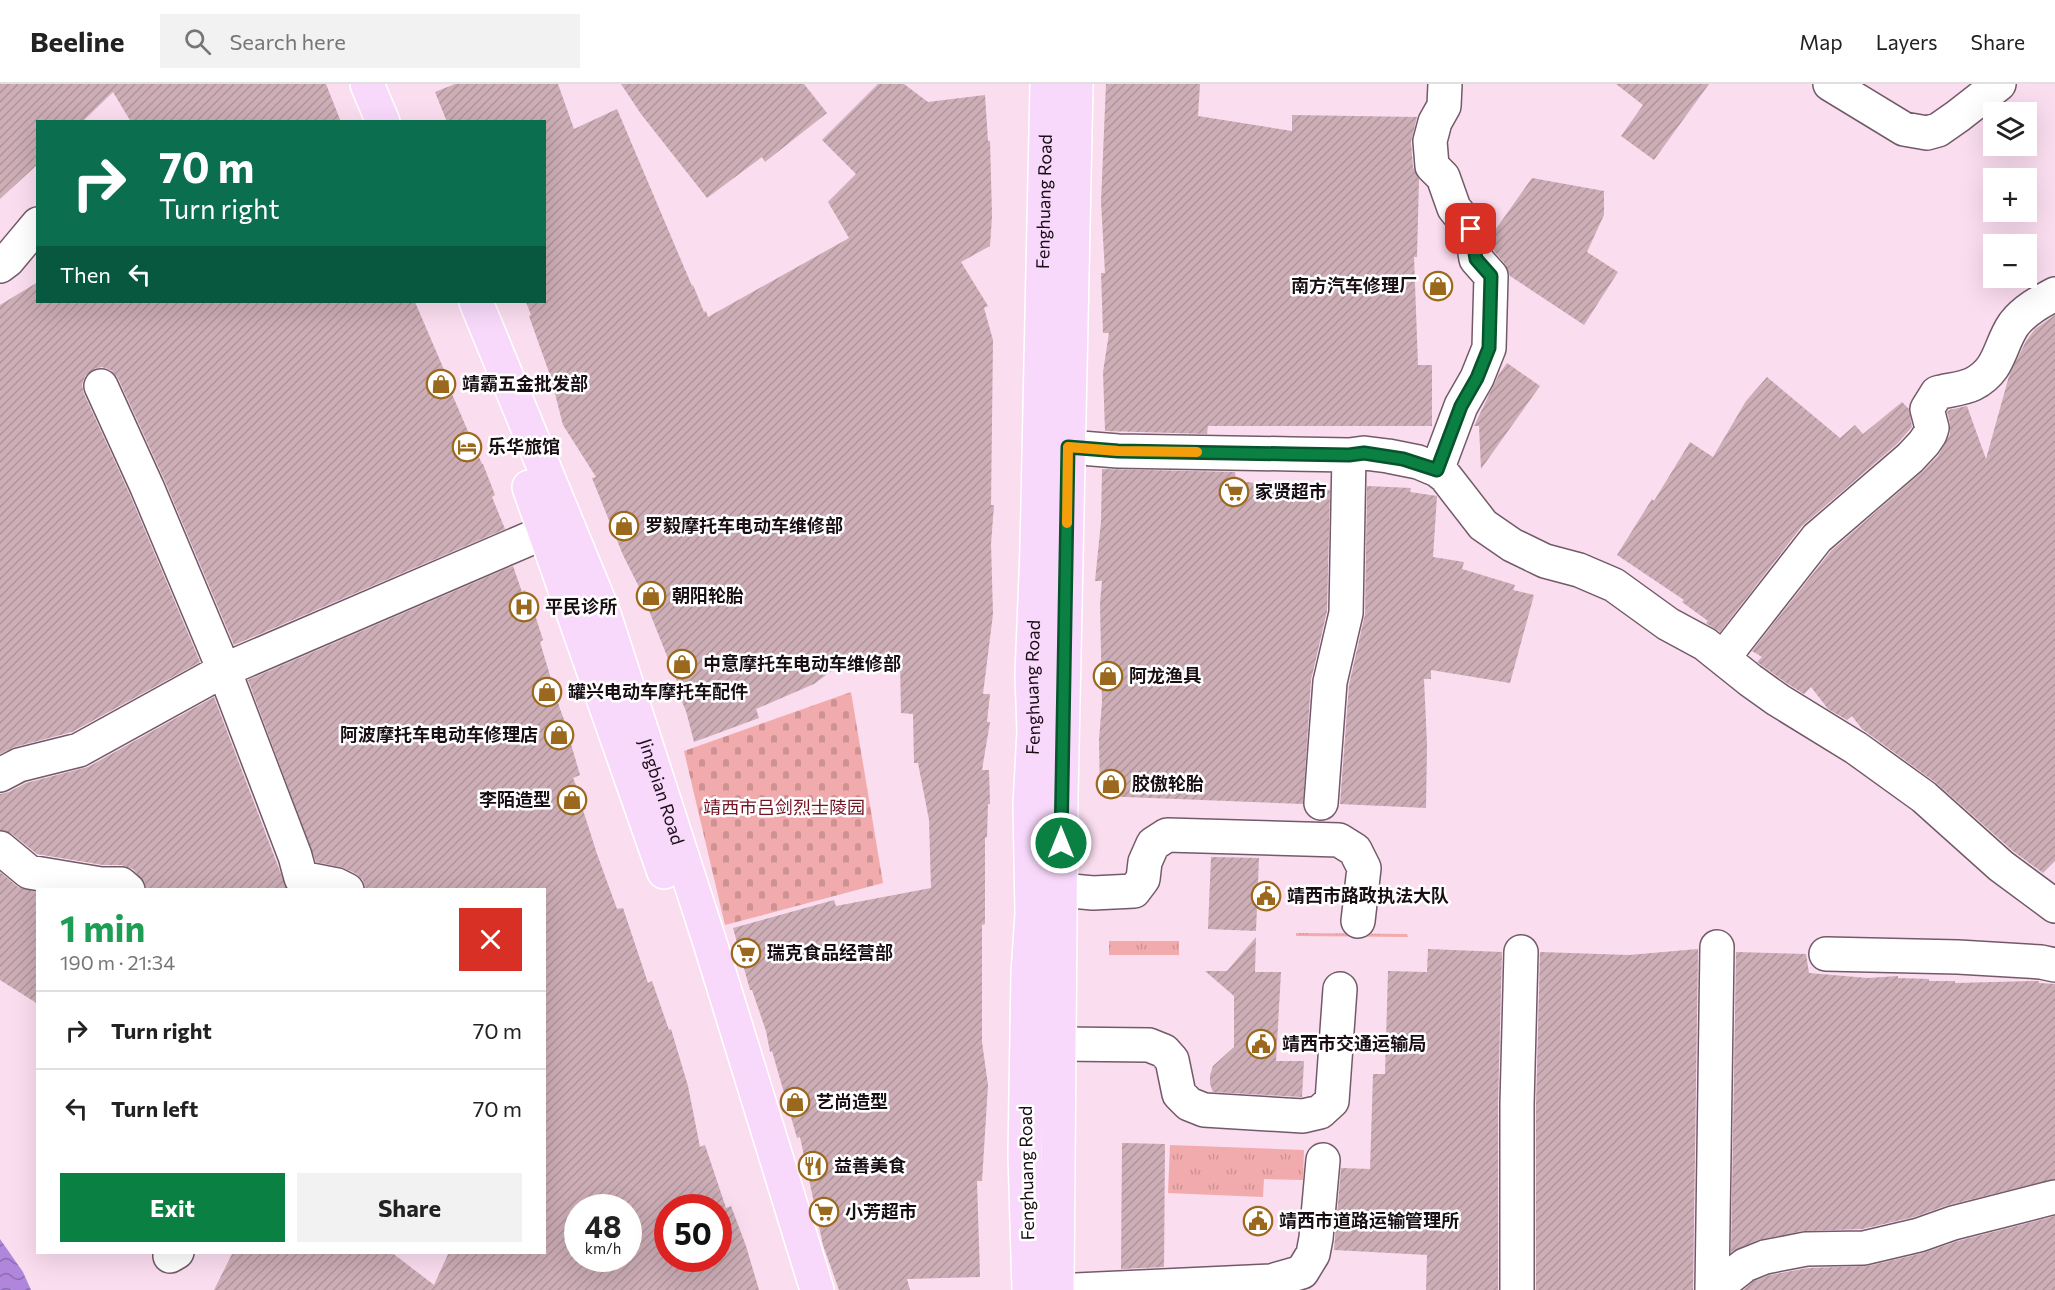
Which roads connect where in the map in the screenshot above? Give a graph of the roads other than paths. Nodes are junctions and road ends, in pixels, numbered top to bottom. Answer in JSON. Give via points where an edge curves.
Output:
{"nodes":[{"id":1,"x":367,"y":84,"type":"edge"},
{"id":2,"x":386,"y":84,"type":"edge"},
{"id":3,"x":1047,"y":84,"type":"edge"},
{"id":4,"x":1076,"y":84,"type":"edge"},
{"id":5,"x":1445,"y":84,"type":"edge"},
{"id":6,"x":1830,"y":84,"type":"edge"},
{"id":7,"x":2000,"y":84,"type":"edge"},
{"id":8,"x":382,"y":120,"type":"edge"},
{"id":9,"x":401,"y":120,"type":"edge"},
{"id":10,"x":36,"y":226,"type":"edge"},
{"id":11,"x":3,"y":259,"type":"edge"},
{"id":12,"x":2055,"y":294,"type":"edge"},
{"id":13,"x":456,"y":303,"type":"edge"},
{"id":14,"x":476,"y":303,"type":"edge"},
{"id":15,"x":101,"y":386,"type":"dead end"},
{"id":16,"x":1068,"y":447,"type":"junction"},
{"id":17,"x":1349,"y":455,"type":"junction"},
{"id":18,"x":1437,"y":470,"type":"junction"},
{"id":19,"x":545,"y":532,"type":"junction"},
{"id":20,"x":1725,"y":658,"type":"junction"},
{"id":21,"x":225,"y":670,"type":"junction"},
{"id":22,"x":0,"y":776,"type":"edge"},
{"id":23,"x":1321,"y":803,"type":"dead end"},
{"id":24,"x":0,"y":848,"type":"edge"},
{"id":25,"x":126,"y":888,"type":"edge"},
{"id":26,"x":343,"y":888,"type":"edge"},
{"id":27,"x":1061,"y":890,"type":"junction"},
{"id":28,"x":2055,"y":906,"type":"edge"},
{"id":29,"x":1359,"y":921,"type":"dead end"},
{"id":30,"x":1718,"y":947,"type":"dead end"},
{"id":31,"x":1521,"y":952,"type":"dead end"},
{"id":32,"x":1826,"y":954,"type":"dead end"},
{"id":33,"x":2055,"y":965,"type":"edge"},
{"id":34,"x":1340,"y":989,"type":"dead end"},
{"id":35,"x":1059,"y":1044,"type":"junction"},
{"id":36,"x":1323,"y":1160,"type":"dead end"},
{"id":37,"x":2055,"y":1197,"type":"edge"},
{"id":38,"x":799,"y":1290,"type":"edge"},
{"id":39,"x":817,"y":1290,"type":"edge"},
{"id":40,"x":1029,"y":1290,"type":"edge"},
{"id":41,"x":1057,"y":1290,"type":"edge"},
{"id":42,"x":1076,"y":1290,"type":"edge"},
{"id":43,"x":1517,"y":1290,"type":"edge"},
{"id":44,"x":1712,"y":1290,"type":"edge"}],
"edges":[{"from":1,"to":8,"type":"main road"},
{"from":2,"to":9,"type":"main road"},
{"from":3,"to":40,"type":"main road","name":"Fenghuang Road","via":[[1030,804],[1032,914],[1025,1154]]},
{"from":4,"to":16,"type":"main road","name":"Fenghuang Road"},
{"from":5,"to":18,"type":"street","via":[[1444,106],[1430,141],[1432,166],[1443,177],[1454,208],[1471,229],[1476,259],[1491,276],[1489,348],[1461,406]]},
{"from":6,"to":7,"type":"street","via":[[1904,129],[1927,134]]},
{"from":10,"to":11,"type":"street"},
{"from":12,"to":20,"type":"street","via":[[2022,314],[1989,371],[1973,384],[1937,393],[1927,409],[1932,428],[1924,443],[1817,538]]},
{"from":13,"to":19,"type":"main road","name":"Jingbian Road"},
{"from":14,"to":39,"type":"main road","name":"Jingbian Road","via":[[603,611]]},
{"from":15,"to":21,"type":"street"},
{"from":16,"to":17,"type":"street"},
{"from":16,"to":27,"type":"main road","name":"Fenghuang Road"},
{"from":17,"to":18,"type":"street","via":[[1388,456]]},
{"from":17,"to":23,"type":"street","via":[[1346,613],[1330,682]]},
{"from":18,"to":20,"type":"street","via":[[1483,525],[1512,545],[1614,585]]},
{"from":19,"to":21,"type":"street"},
{"from":19,"to":38,"type":"main road","name":"Jingbian Road","via":[[691,948]]},
{"from":20,"to":28,"type":"street","via":[[1749,680],[1924,797],[2001,866]]},
{"from":21,"to":22,"type":"street","via":[[79,750],[19,765]]},
{"from":21,"to":26,"type":"street","via":[[301,878]]},
{"from":24,"to":25,"type":"street","via":[[29,872],[121,884]]},
{"from":27,"to":29,"type":"street","via":[[1134,891],[1143,879],[1144,862],[1153,844],[1167,835],[1339,840],[1355,850],[1364,868]]},
{"from":27,"to":35,"type":"main road","name":"Fenghuang Road"},
{"from":30,"to":44,"type":"street"},
{"from":31,"to":43,"type":"street"},
{"from":32,"to":33,"type":"street","via":[[1958,957]]},
{"from":34,"to":35,"type":"street","via":[[1332,1101],[1320,1112],[1303,1116],[1204,1110],[1189,1104],[1179,1094],[1172,1060],[1164,1051],[1149,1045]]},
{"from":35,"to":41,"type":"main road","name":"Fenghuang Road"},
{"from":36,"to":42,"type":"street","via":[[1316,1238],[1313,1254],[1302,1272],[1271,1281]]},
{"from":37,"to":44,"type":"street","via":[[1864,1248],[1806,1249],[1765,1257],[1745,1265]]}]}
